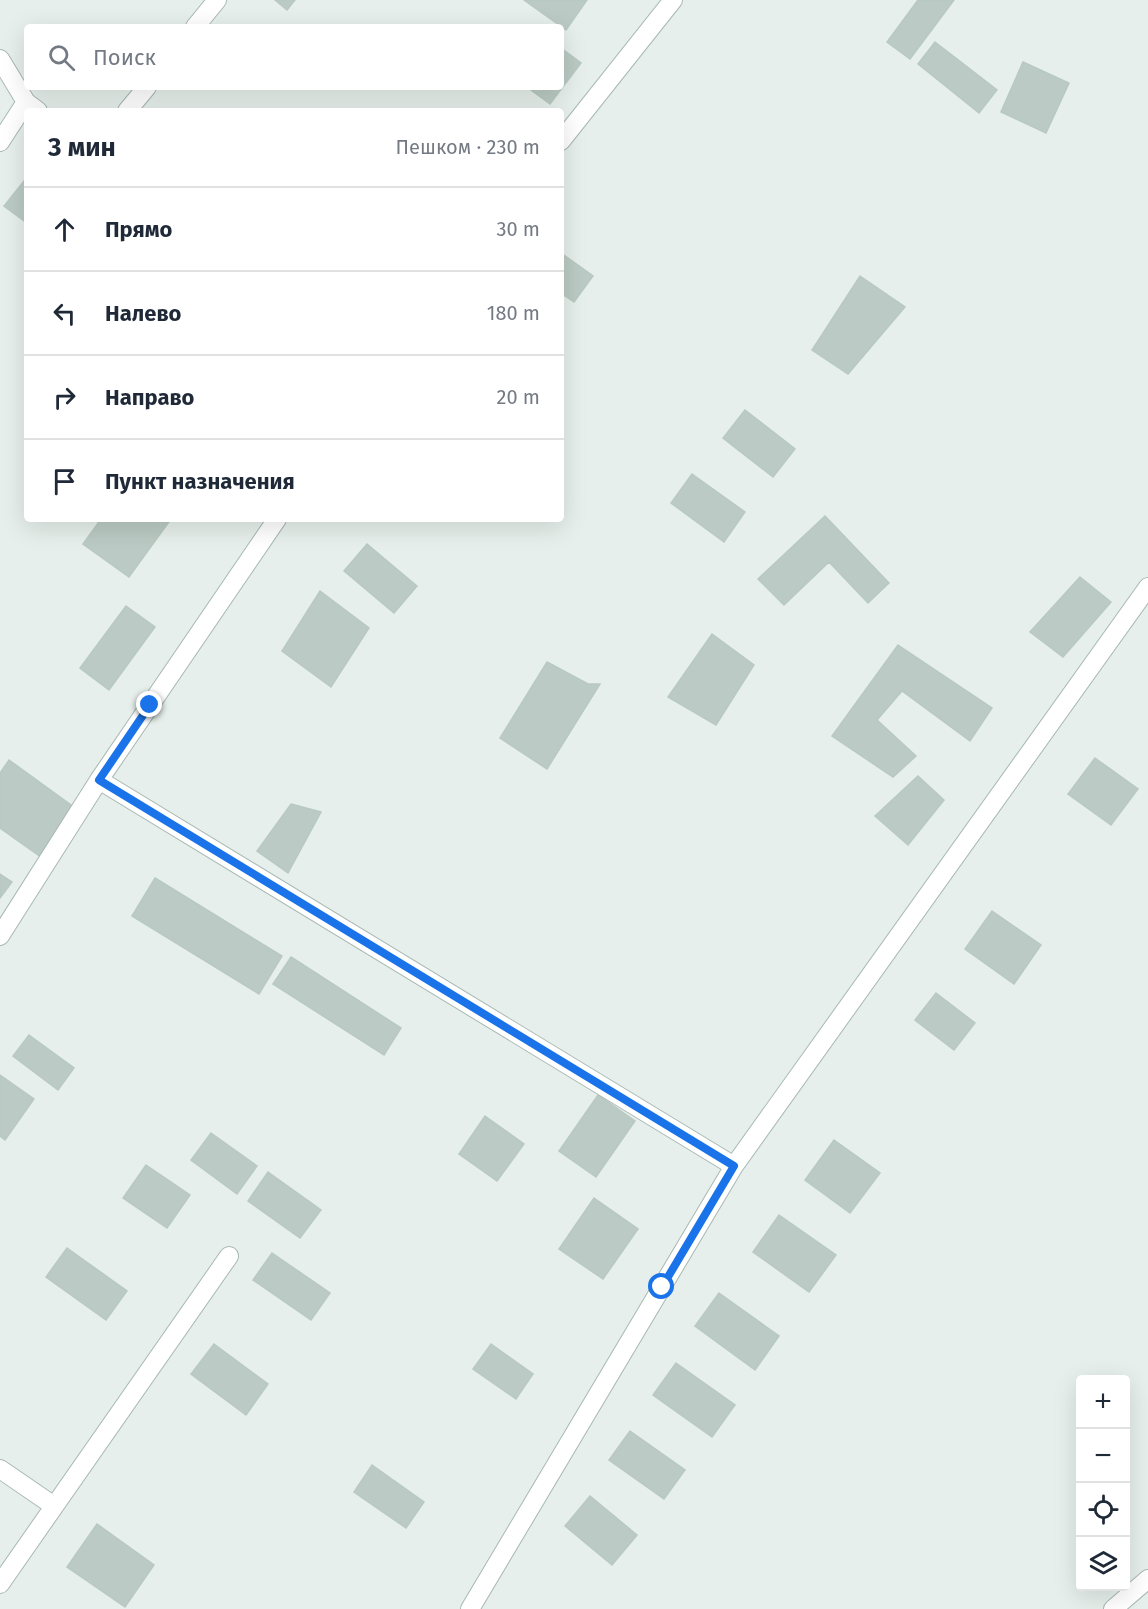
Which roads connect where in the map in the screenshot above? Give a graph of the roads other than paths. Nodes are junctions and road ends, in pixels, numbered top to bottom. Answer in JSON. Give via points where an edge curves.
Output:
{"nodes":[{"id":1,"x":217,"y":0,"type":"edge"},
{"id":2,"x":673,"y":0,"type":"edge"},
{"id":3,"x":197,"y":24,"type":"edge"},
{"id":4,"x":2,"y":66,"type":"edge"},
{"id":5,"x":144,"y":90,"type":"edge"},
{"id":6,"x":32,"y":107,"type":"edge"},
{"id":7,"x":130,"y":108,"type":"edge"},
{"id":8,"x":24,"y":116,"type":"edge"},
{"id":9,"x":564,"y":137,"type":"edge"},
{"id":10,"x":0,"y":142,"type":"edge"},
{"id":11,"x":275,"y":522,"type":"edge"},
{"id":12,"x":1148,"y":587,"type":"edge"},
{"id":13,"x":99,"y":780,"type":"junction"},
{"id":14,"x":0,"y":936,"type":"edge"},
{"id":15,"x":734,"y":1166,"type":"junction"},
{"id":16,"x":228,"y":1256,"type":"dead end"},
{"id":17,"x":0,"y":1469,"type":"edge"},
{"id":18,"x":54,"y":1506,"type":"junction"},
{"id":19,"x":1148,"y":1579,"type":"edge"},
{"id":20,"x":0,"y":1584,"type":"edge"},
{"id":21,"x":470,"y":1609,"type":"edge"},
{"id":22,"x":1113,"y":1609,"type":"edge"}],
"edges":[{"from":1,"to":3,"type":"street"},
{"from":2,"to":9,"type":"street"},
{"from":4,"to":6,"type":"street"},
{"from":5,"to":7,"type":"street"},
{"from":8,"to":10,"type":"street"},
{"from":11,"to":13,"type":"street"},
{"from":12,"to":15,"type":"street"},
{"from":13,"to":14,"type":"street"},
{"from":13,"to":15,"type":"street"},
{"from":15,"to":21,"type":"street"},
{"from":16,"to":18,"type":"street"},
{"from":17,"to":18,"type":"street"},
{"from":18,"to":20,"type":"street"},
{"from":19,"to":22,"type":"street"}]}
